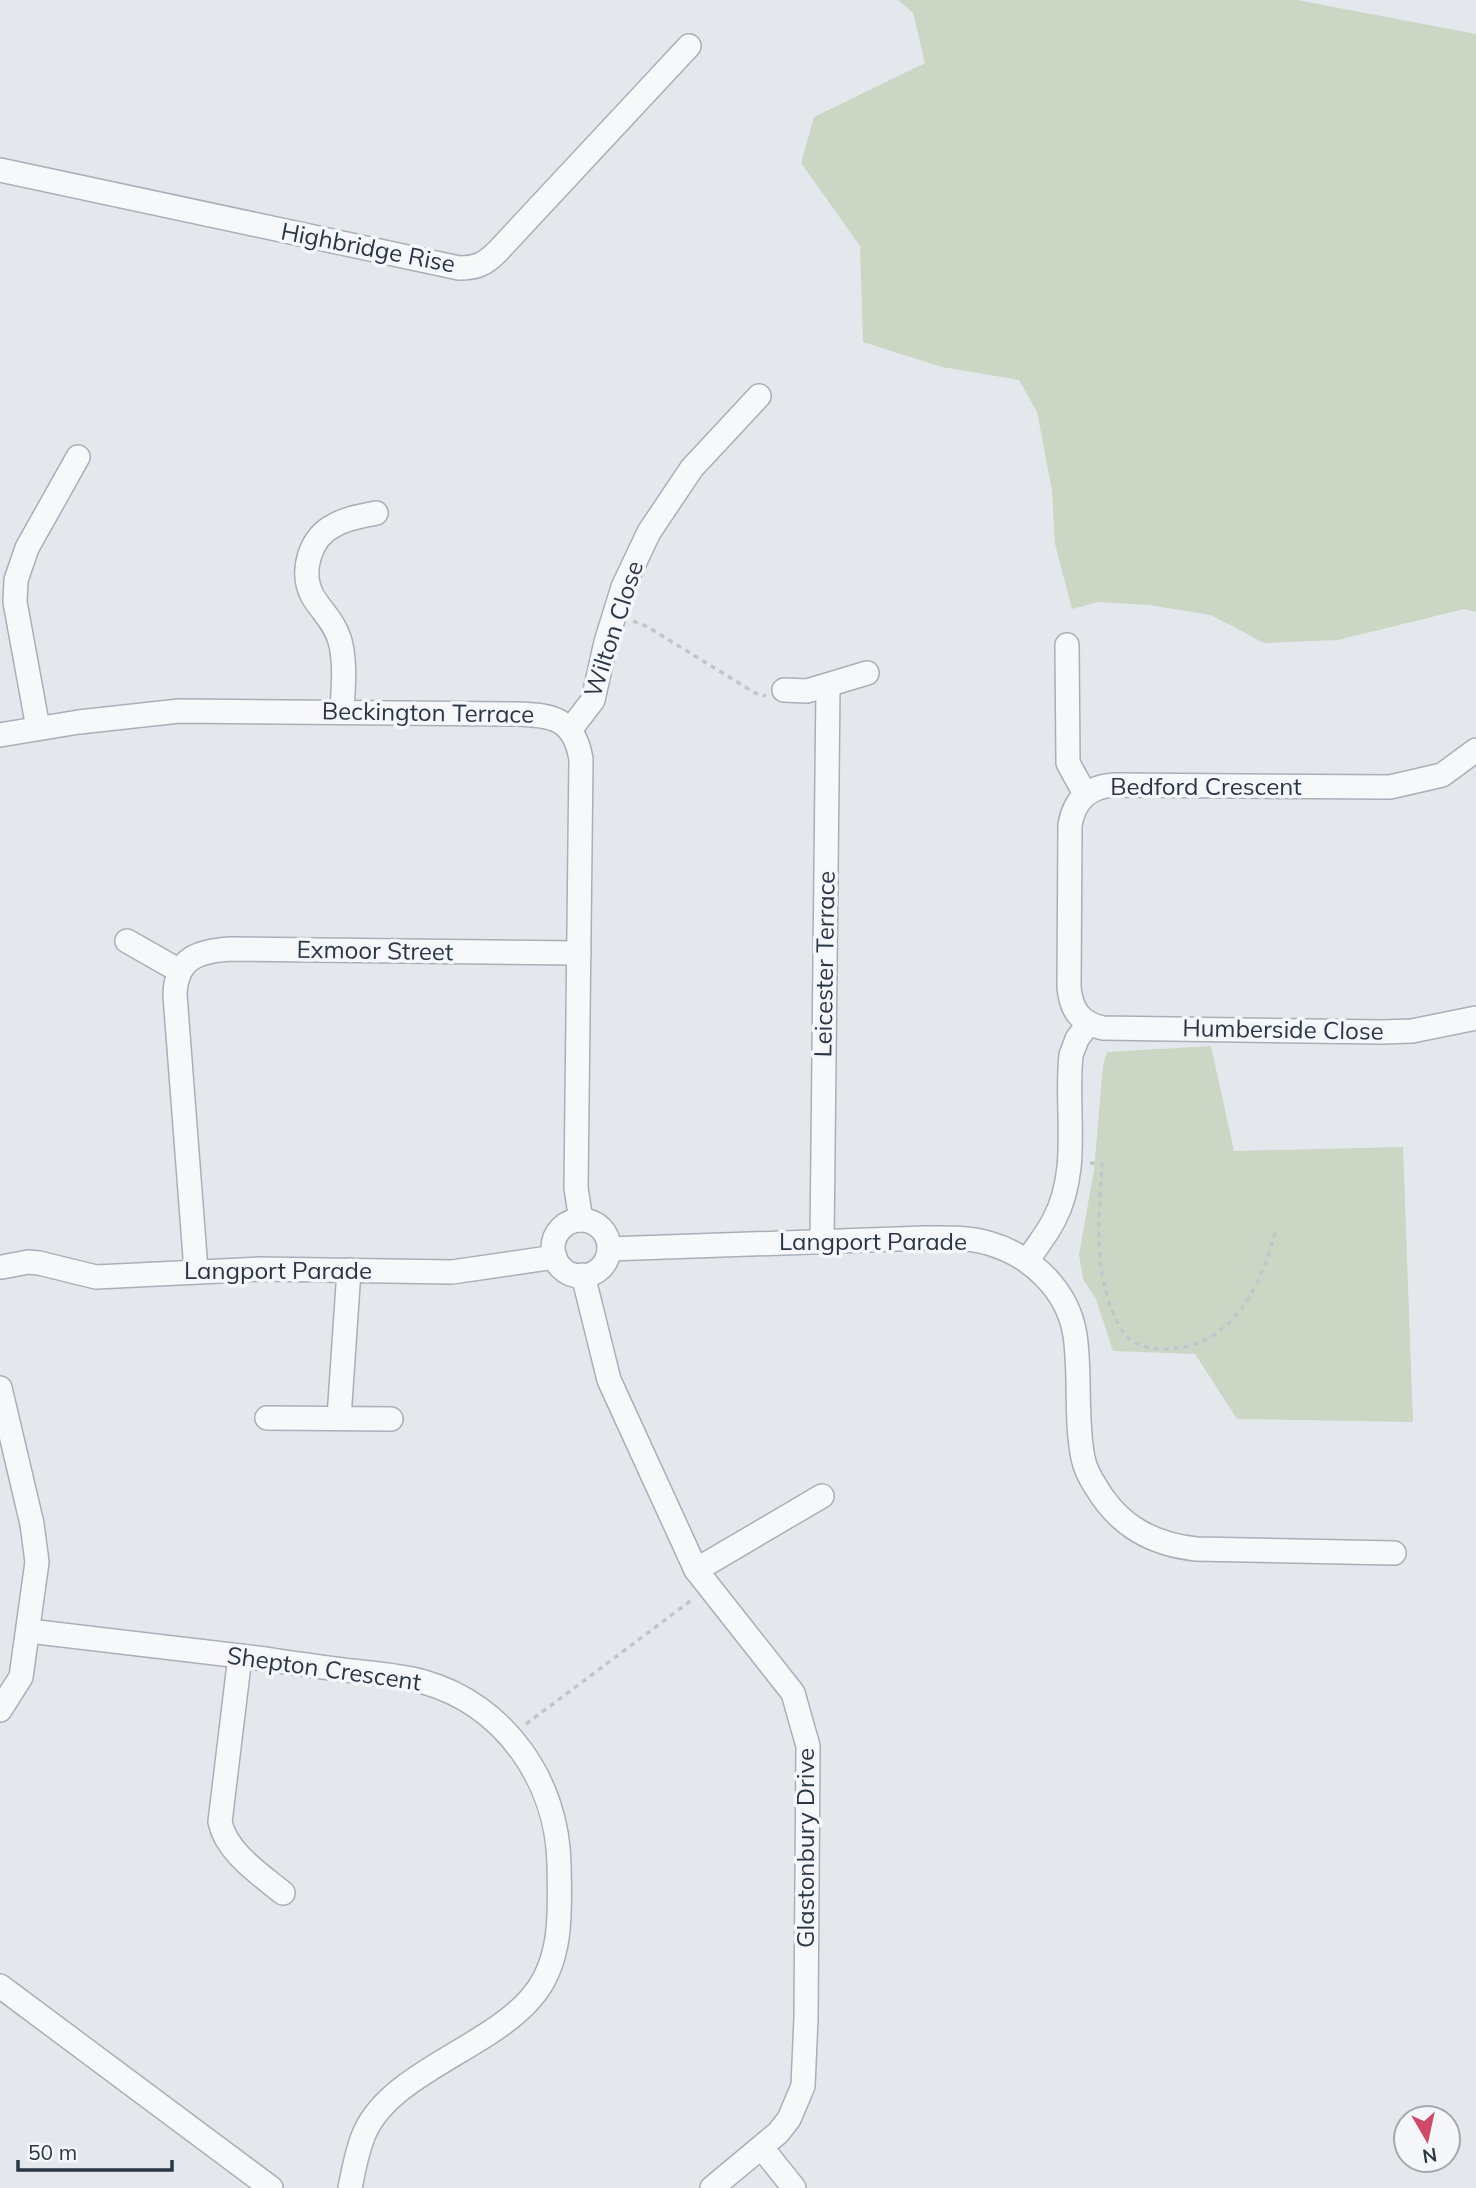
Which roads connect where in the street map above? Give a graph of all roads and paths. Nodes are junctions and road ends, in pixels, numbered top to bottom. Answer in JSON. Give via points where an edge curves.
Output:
{"nodes":[{"id":1,"x":689,"y":46,"type":"dead end"},
{"id":2,"x":0,"y":170,"type":"edge"},
{"id":3,"x":760,"y":396,"type":"dead end"},
{"id":4,"x":78,"y":457,"type":"dead end"},
{"id":5,"x":376,"y":513,"type":"dead end"},
{"id":6,"x":614,"y":615,"type":"junction"},
{"id":7,"x":1067,"y":645,"type":"dead end"},
{"id":8,"x":867,"y":673,"type":"dead end"},
{"id":9,"x":828,"y":686,"type":"junction"},
{"id":10,"x":784,"y":690,"type":"joint"},
{"id":11,"x":342,"y":711,"type":"junction"},
{"id":12,"x":38,"y":728,"type":"junction"},
{"id":13,"x":570,"y":730,"type":"junction"},
{"id":14,"x":0,"y":735,"type":"edge"},
{"id":15,"x":1476,"y":750,"type":"edge"},
{"id":16,"x":1085,"y":794,"type":"junction"},
{"id":17,"x":127,"y":941,"type":"dead end"},
{"id":18,"x":579,"y":953,"type":"junction"},
{"id":19,"x":178,"y":970,"type":"junction"},
{"id":20,"x":1476,"y":1018,"type":"edge"},
{"id":21,"x":1088,"y":1024,"type":"junction"},
{"id":22,"x":1070,"y":1162,"type":"junction"},
{"id":23,"x":581,"y":1220,"type":"junction"},
{"id":24,"x":1276,"y":1229,"type":"dead end"},
{"id":25,"x":821,"y":1241,"type":"junction"},
{"id":26,"x":609,"y":1249,"type":"junction"},
{"id":27,"x":555,"y":1257,"type":"junction"},
{"id":28,"x":1028,"y":1260,"type":"junction"},
{"id":29,"x":196,"y":1270,"type":"junction"},
{"id":30,"x":349,"y":1270,"type":"junction"},
{"id":31,"x":1,"y":1272,"type":"edge"},
{"id":32,"x":583,"y":1275,"type":"junction"},
{"id":33,"x":0,"y":1388,"type":"edge"},
{"id":34,"x":267,"y":1418,"type":"dead end"},
{"id":35,"x":339,"y":1418,"type":"junction"},
{"id":36,"x":391,"y":1419,"type":"dead end"},
{"id":37,"x":822,"y":1496,"type":"dead end"},
{"id":38,"x":1394,"y":1553,"type":"dead end"},
{"id":39,"x":702,"y":1579,"type":"junction"},
{"id":40,"x":29,"y":1631,"type":"junction"},
{"id":41,"x":240,"y":1656,"type":"junction"},
{"id":42,"x":0,"y":1710,"type":"edge"},
{"id":43,"x":511,"y":1737,"type":"junction"},
{"id":44,"x":283,"y":1893,"type":"dead end"},
{"id":45,"x":0,"y":1986,"type":"edge"},
{"id":46,"x":762,"y":2148,"type":"junction"},
{"id":47,"x":271,"y":2188,"type":"edge"},
{"id":48,"x":350,"y":2188,"type":"edge"},
{"id":49,"x":712,"y":2188,"type":"edge"},
{"id":50,"x":794,"y":2188,"type":"edge"}],
"edges":[{"from":1,"to":2,"type":"street","name":"Highbridge Rise","via":[[497,252],[475,268]]},
{"from":3,"to":6,"type":"street","name":"Wilton Close","via":[[692,468],[669,501],[635,559]]},
{"from":4,"to":12,"type":"street","via":[[27,548],[16,580],[15,602]]},
{"from":5,"to":11,"type":"street","via":[[331,526],[309,557],[310,590],[340,641]]},
{"from":6,"to":10,"type":"path","via":[[648,627],[755,693],[768,697]]},
{"from":6,"to":13,"type":"street","name":"Wilton Close","via":[[593,700]]},
{"from":7,"to":16,"type":"street","via":[[1068,763]]},
{"from":8,"to":9,"type":"street"},
{"from":9,"to":10,"type":"street"},
{"from":9,"to":25,"type":"street","name":"Leicester Terrace"},
{"from":11,"to":12,"type":"street","name":"Beckington Terrace","via":[[179,711]]},
{"from":11,"to":13,"type":"street","name":"Beckington Terrace","via":[[543,714]]},
{"from":12,"to":14,"type":"street","name":"Beckington Terrace"},
{"from":13,"to":18,"type":"street","name":"Beckington Terrace","via":[[581,759]]},
{"from":15,"to":16,"type":"street","name":"Bedford Crescent","via":[[1442,775],[1390,787],[1115,785]]},
{"from":16,"to":21,"type":"street","name":"Bedford Crescent","via":[[1070,825],[1069,987],[1073,1008]]},
{"from":17,"to":19,"type":"street"},
{"from":18,"to":19,"type":"street","name":"Exmoor Street","via":[[211,950]]},
{"from":18,"to":23,"type":"street","name":"Beckington Terrace","via":[[576,1188]]},
{"from":19,"to":29,"type":"street","via":[[175,995]]},
{"from":20,"to":21,"type":"street","name":"Humberside Close","via":[[1382,1032]]},
{"from":21,"to":22,"type":"street","via":[[1071,1055]]},
{"from":22,"to":24,"type":"path","via":[[1102,1164],[1098,1250],[1102,1278],[1121,1329],[1142,1346],[1191,1347],[1222,1329],[1260,1282]]},
{"from":22,"to":28,"type":"street","via":[[1055,1218]]},
{"from":23,"to":26,"type":"street","via":[[600,1227]]},
{"from":23,"to":27,"type":"street","via":[[557,1233]]},
{"from":25,"to":26,"type":"street","name":"Langport Parade"},
{"from":25,"to":28,"type":"street","name":"Langport Parade","via":[[957,1238],[988,1243]]},
{"from":26,"to":32,"type":"street","via":[[601,1268]]},
{"from":27,"to":30,"type":"street","name":"Langport Parade","via":[[452,1272]]},
{"from":27,"to":32,"type":"street","via":[[567,1272]]},
{"from":28,"to":38,"type":"street","name":"Langport Parade","via":[[1055,1288],[1071,1319],[1083,1461],[1119,1518],[1138,1532],[1172,1546]]},
{"from":29,"to":30,"type":"street","name":"Langport Parade"},
{"from":29,"to":31,"type":"street","name":"Langport Parade","via":[[96,1277],[28,1262]]},
{"from":30,"to":35,"type":"street"},
{"from":32,"to":39,"type":"street","name":"Glastonbury Drive","via":[[609,1380]]},
{"from":33,"to":40,"type":"street","via":[[36,1541]]},
{"from":34,"to":35,"type":"street"},
{"from":35,"to":36,"type":"street"},
{"from":37,"to":39,"type":"street"},
{"from":39,"to":43,"type":"path"},
{"from":39,"to":46,"type":"street","name":"Glastonbury Drive","via":[[793,1693],[808,1746],[805,2071],[798,2103]]},
{"from":40,"to":41,"type":"street","name":"Shepton Crescent"},
{"from":40,"to":42,"type":"street","via":[[21,1676]]},
{"from":41,"to":43,"type":"street","name":"Shepton Crescent","via":[[424,1682],[479,1709]]},
{"from":41,"to":44,"type":"street","via":[[220,1822],[227,1840]]},
{"from":43,"to":48,"type":"street","name":"Shepton Crescent","via":[[543,1789],[556,1831],[559,1877],[552,1963],[520,2011],[379,2108],[361,2141]]},
{"from":45,"to":47,"type":"street"},
{"from":46,"to":49,"type":"street","name":"Glastonbury Drive"},
{"from":46,"to":50,"type":"street"}]}
